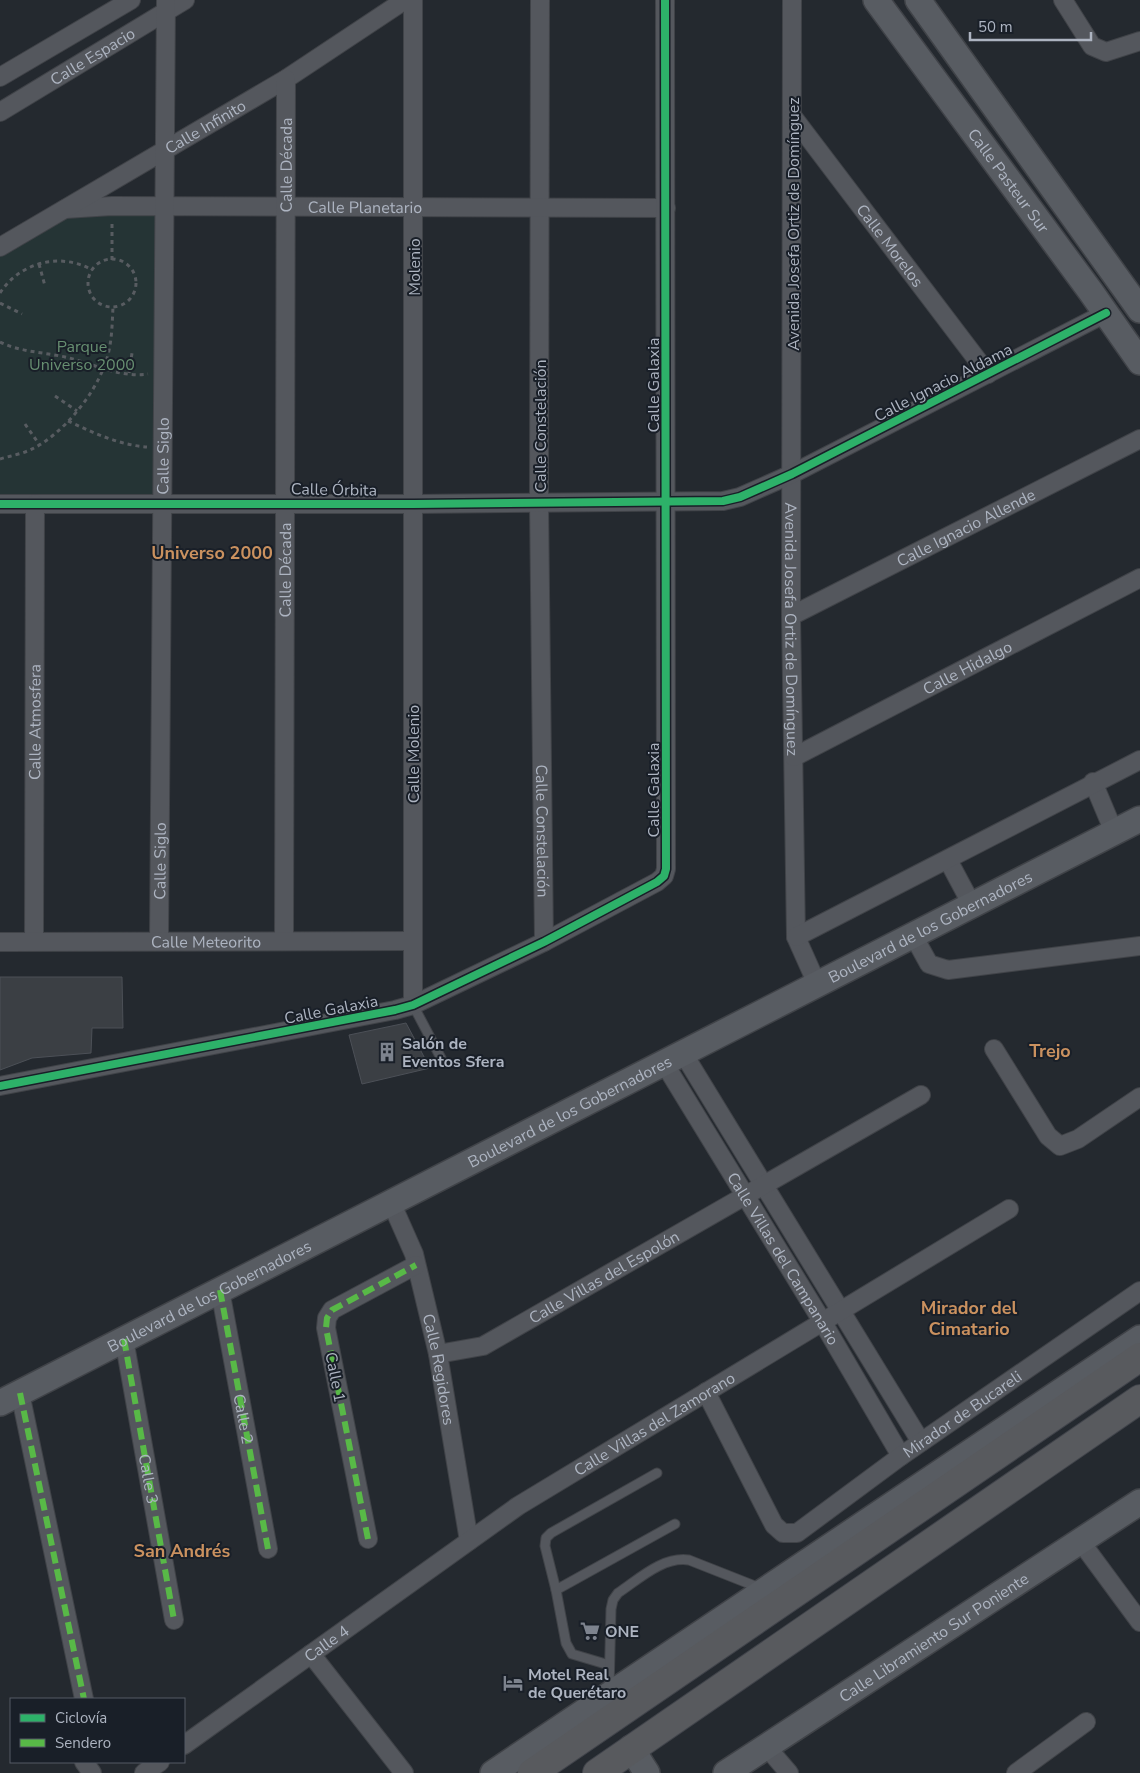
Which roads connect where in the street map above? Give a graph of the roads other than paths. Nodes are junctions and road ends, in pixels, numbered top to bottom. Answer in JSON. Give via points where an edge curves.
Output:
{"nodes":[{"id":1,"x":131,"y":0,"type":"edge"},
{"id":2,"x":137,"y":0,"type":"edge"},
{"id":3,"x":185,"y":0,"type":"edge"},
{"id":4,"x":405,"y":0,"type":"edge"},
{"id":5,"x":413,"y":0,"type":"edge"},
{"id":6,"x":540,"y":0,"type":"edge"},
{"id":7,"x":665,"y":0,"type":"edge"},
{"id":8,"x":792,"y":0,"type":"edge"},
{"id":9,"x":876,"y":0,"type":"edge"},
{"id":10,"x":918,"y":0,"type":"edge"},
{"id":11,"x":1063,"y":0,"type":"edge"},
{"id":12,"x":166,"y":6,"type":"edge"},
{"id":13,"x":137,"y":30,"type":"junction"},
{"id":14,"x":1140,"y":41,"type":"edge"},
{"id":15,"x":0,"y":78,"type":"edge"},
{"id":16,"x":286,"y":79,"type":"junction"},
{"id":17,"x":0,"y":112,"type":"edge"},
{"id":18,"x":793,"y":117,"type":"junction"},
{"id":19,"x":164,"y":152,"type":"junction"},
{"id":20,"x":164,"y":207,"type":"junction"},
{"id":21,"x":287,"y":207,"type":"junction"},
{"id":22,"x":540,"y":208,"type":"junction"},
{"id":23,"x":666,"y":208,"type":"junction"},
{"id":24,"x":65,"y":209,"type":"junction"},
{"id":25,"x":414,"y":209,"type":"junction"},
{"id":26,"x":0,"y":247,"type":"edge"},
{"id":27,"x":1140,"y":310,"type":"edge"},
{"id":28,"x":1106,"y":313,"type":"junction"},
{"id":29,"x":1140,"y":362,"type":"edge"},
{"id":30,"x":988,"y":374,"type":"junction"},
{"id":31,"x":1140,"y":439,"type":"edge"},
{"id":32,"x":792,"y":474,"type":"junction"},
{"id":33,"x":286,"y":502,"type":"junction"},
{"id":34,"x":539,"y":502,"type":"junction"},
{"id":35,"x":668,"y":502,"type":"junction"},
{"id":36,"x":0,"y":504,"type":"edge"},
{"id":37,"x":35,"y":504,"type":"junction"},
{"id":38,"x":161,"y":504,"type":"junction"},
{"id":39,"x":414,"y":504,"type":"junction"},
{"id":40,"x":1140,"y":578,"type":"edge"},
{"id":41,"x":791,"y":616,"type":"junction"},
{"id":42,"x":794,"y":757,"type":"junction"},
{"id":43,"x":1140,"y":760,"type":"edge"},
{"id":44,"x":1093,"y":782,"type":"junction"},
{"id":45,"x":1140,"y":819,"type":"edge"},
{"id":46,"x":1114,"y":832,"type":"junction"},
{"id":47,"x":948,"y":860,"type":"junction"},
{"id":48,"x":972,"y":905,"type":"junction"},
{"id":49,"x":913,"y":935,"type":"junction"},
{"id":50,"x":796,"y":937,"type":"junction"},
{"id":51,"x":34,"y":941,"type":"junction"},
{"id":52,"x":159,"y":941,"type":"junction"},
{"id":53,"x":284,"y":941,"type":"junction"},
{"id":54,"x":413,"y":941,"type":"junction"},
{"id":55,"x":0,"y":942,"type":"edge"},
{"id":56,"x":544,"y":942,"type":"junction"},
{"id":57,"x":1140,"y":946,"type":"edge"},
{"id":58,"x":817,"y":984,"type":"junction"},
{"id":59,"x":413,"y":1005,"type":"junction"},
{"id":60,"x":994,"y":1049,"type":"dead end"},
{"id":61,"x":674,"y":1058,"type":"junction"},
{"id":62,"x":442,"y":1060,"type":"dead end"},
{"id":63,"x":0,"y":1086,"type":"edge"},
{"id":64,"x":921,"y":1095,"type":"dead end"},
{"id":65,"x":1140,"y":1097,"type":"edge"},
{"id":66,"x":764,"y":1185,"type":"junction"},
{"id":67,"x":746,"y":1195,"type":"junction"},
{"id":68,"x":391,"y":1202,"type":"junction"},
{"id":69,"x":1009,"y":1209,"type":"dead end"},
{"id":70,"x":416,"y":1264,"type":"junction"},
{"id":71,"x":220,"y":1290,"type":"junction"},
{"id":72,"x":1140,"y":1291,"type":"edge"},
{"id":73,"x":840,"y":1310,"type":"junction"},
{"id":74,"x":822,"y":1320,"type":"junction"},
{"id":75,"x":1140,"y":1338,"type":"edge"},
{"id":76,"x":124,"y":1339,"type":"junction"},
{"id":77,"x":438,"y":1354,"type":"junction"},
{"id":78,"x":1140,"y":1357,"type":"edge"},
{"id":79,"x":1113,"y":1376,"type":"junction"},
{"id":80,"x":706,"y":1392,"type":"junction"},
{"id":81,"x":10,"y":1398,"type":"edge"},
{"id":82,"x":1140,"y":1399,"type":"edge"},
{"id":83,"x":992,"y":1438,"type":"junction"},
{"id":84,"x":921,"y":1442,"type":"junction"},
{"id":85,"x":901,"y":1456,"type":"junction"},
{"id":86,"x":657,"y":1473,"type":"dead end"},
{"id":87,"x":1140,"y":1502,"type":"edge"},
{"id":88,"x":675,"y":1524,"type":"dead end"},
{"id":89,"x":368,"y":1539,"type":"dead end"},
{"id":90,"x":470,"y":1541,"type":"junction"},
{"id":91,"x":1081,"y":1542,"type":"junction"},
{"id":92,"x":268,"y":1549,"type":"dead end"},
{"id":93,"x":556,"y":1590,"type":"junction"},
{"id":94,"x":765,"y":1590,"type":"junction"},
{"id":95,"x":174,"y":1620,"type":"dead end"},
{"id":96,"x":1140,"y":1622,"type":"edge"},
{"id":97,"x":311,"y":1654,"type":"junction"},
{"id":98,"x":609,"y":1665,"type":"junction"},
{"id":99,"x":608,"y":1695,"type":"junction"},
{"id":100,"x":84,"y":1698,"type":"edge"},
{"id":101,"x":1086,"y":1722,"type":"dead end"},
{"id":102,"x":185,"y":1743,"type":"edge"},
{"id":103,"x":765,"y":1746,"type":"junction"},
{"id":104,"x":631,"y":1748,"type":"junction"},
{"id":105,"x":159,"y":1763,"type":"edge"},
{"id":106,"x":144,"y":1773,"type":"edge"},
{"id":107,"x":404,"y":1773,"type":"edge"},
{"id":108,"x":493,"y":1773,"type":"edge"},
{"id":109,"x":532,"y":1773,"type":"edge"},
{"id":110,"x":597,"y":1773,"type":"edge"},
{"id":111,"x":647,"y":1773,"type":"edge"},
{"id":112,"x":726,"y":1773,"type":"edge"},
{"id":113,"x":788,"y":1773,"type":"edge"},
{"id":114,"x":1016,"y":1773,"type":"edge"}],
"edges":[{"from":1,"to":15,"type":"street","name":"Calle Espacio"},
{"from":2,"to":13,"type":"street"},
{"from":3,"to":12,"type":"street","name":"Calle Espacio"},
{"from":4,"to":16,"type":"street","name":"Calle Infinito"},
{"from":5,"to":25,"type":"street","name":"Molenio"},
{"from":6,"to":22,"type":"street","name":"Calle Constelación"},
{"from":7,"to":23,"type":"street","name":"Calle Galaxia"},
{"from":8,"to":18,"type":"street","name":"Avenida Josefa Ortiz de Domínguez"},
{"from":9,"to":28,"type":"street","name":"Calle Pasteur Sur"},
{"from":10,"to":27,"type":"street","name":"Calle Pasteur Sur"},
{"from":11,"to":14,"type":"street","via":[[1092,46],[1106,52]]},
{"from":12,"to":13,"type":"street","name":"Calle Espacio"},
{"from":12,"to":19,"type":"street","name":"Calle Siglo"},
{"from":13,"to":17,"type":"street","name":"Calle Espacio"},
{"from":16,"to":19,"type":"street","name":"Calle Infinito"},
{"from":16,"to":21,"type":"street","name":"Calle Década"},
{"from":18,"to":30,"type":"street","name":"Calle Morelos"},
{"from":18,"to":32,"type":"street","name":"Avenida Josefa Ortiz de Domínguez"},
{"from":19,"to":20,"type":"street","name":"Calle Siglo"},
{"from":19,"to":24,"type":"street","name":"Calle Infinito"},
{"from":20,"to":21,"type":"street","name":"Calle Planetario"},
{"from":20,"to":24,"type":"street","name":"Calle Planetario"},
{"from":20,"to":38,"type":"street","name":"Calle Siglo"},
{"from":21,"to":25,"type":"street","name":"Calle Planetario"},
{"from":21,"to":33,"type":"street","name":"Calle Década"},
{"from":22,"to":23,"type":"street","name":"Calle Planetario"},
{"from":22,"to":25,"type":"street","name":"Calle Planetario"},
{"from":22,"to":34,"type":"street","name":"Calle Constelación"},
{"from":23,"to":35,"type":"street","name":"Calle Galaxia"},
{"from":24,"to":26,"type":"street","name":"Calle Infinito"},
{"from":25,"to":39,"type":"street","name":"Molenio"},
{"from":28,"to":29,"type":"street","name":"Calle Pasteur Sur"},
{"from":28,"to":30,"type":"street","name":"Calle Ignacio Aldama"},
{"from":30,"to":32,"type":"street","name":"Calle Ignacio Aldama"},
{"from":31,"to":41,"type":"street","name":"Calle Ignacio Allende"},
{"from":32,"to":35,"type":"street","name":"Calle Ignacio Aldama","via":[[723,501]]},
{"from":32,"to":41,"type":"street","name":"Avenida Josefa Ortiz de Domínguez"},
{"from":33,"to":38,"type":"street","name":"Calle Órbita"},
{"from":33,"to":39,"type":"street","name":"Calle Órbita"},
{"from":33,"to":53,"type":"street","name":"Calle Década"},
{"from":34,"to":35,"type":"street","name":"Calle Órbita"},
{"from":34,"to":39,"type":"street","name":"Calle Órbita"},
{"from":34,"to":56,"type":"street","name":"Calle Constelación"},
{"from":35,"to":56,"type":"street","name":"Calle Galaxia","via":[[666,869],[657,882]]},
{"from":36,"to":37,"type":"street","name":"Calle Órbita"},
{"from":37,"to":38,"type":"street","name":"Calle Órbita"},
{"from":37,"to":51,"type":"street","name":"Calle Atmosfera"},
{"from":38,"to":52,"type":"street","name":"Calle Siglo"},
{"from":39,"to":54,"type":"street","name":"Calle Molenio"},
{"from":40,"to":42,"type":"street","name":"Calle Hidalgo"},
{"from":41,"to":42,"type":"street","name":"Avenida Josefa Ortiz de Domínguez"},
{"from":42,"to":50,"type":"street","name":"Avenida Josefa Ortiz de Domínguez"},
{"from":43,"to":44,"type":"street"},
{"from":44,"to":46,"type":"street"},
{"from":44,"to":47,"type":"street"},
{"from":45,"to":46,"type":"street","name":"Boulevard de los Gobernadores"},
{"from":46,"to":48,"type":"street","name":"Boulevard de los Gobernadores"},
{"from":47,"to":48,"type":"street"},
{"from":47,"to":50,"type":"street"},
{"from":48,"to":49,"type":"street","name":"Boulevard de los Gobernadores"},
{"from":49,"to":57,"type":"street","via":[[930,964],[948,970]]},
{"from":49,"to":58,"type":"street","name":"Boulevard de los Gobernadores"},
{"from":50,"to":58,"type":"street","name":"Avenida Josefa Ortiz de Domínguez"},
{"from":51,"to":52,"type":"street","name":"Calle Meteorito"},
{"from":51,"to":55,"type":"street","name":"Calle Meteorito"},
{"from":52,"to":53,"type":"street","name":"Calle Meteorito"},
{"from":53,"to":54,"type":"street","name":"Calle Meteorito"},
{"from":54,"to":59,"type":"street","name":"Calle Molenio"},
{"from":56,"to":59,"type":"street","name":"Calle Galaxia"},
{"from":58,"to":61,"type":"street","name":"Boulevard de los Gobernadores"},
{"from":59,"to":62,"type":"lane"},
{"from":59,"to":63,"type":"street","name":"Calle Galaxia"},
{"from":60,"to":65,"type":"street","via":[[1048,1136],[1060,1146],[1078,1140]]},
{"from":61,"to":66,"type":"street","name":"Calle Villas del Campanario"},
{"from":61,"to":67,"type":"street","name":"Calle Villas del Campanario"},
{"from":61,"to":68,"type":"street","name":"Boulevard de los Gobernadores"},
{"from":64,"to":66,"type":"street","name":"Calle Villas del Espolón"},
{"from":66,"to":67,"type":"street","name":"Calle Villas del Espolón"},
{"from":66,"to":73,"type":"street","name":"Calle Villas del Campanario"},
{"from":67,"to":74,"type":"street","name":"Calle Villas del Campanario"},
{"from":67,"to":77,"type":"street","name":"Calle Villas del Espolón","via":[[483,1346]]},
{"from":68,"to":70,"type":"street","name":"Calle Regidores"},
{"from":68,"to":71,"type":"street","name":"Boulevard de los Gobernadores"},
{"from":69,"to":73,"type":"street","name":"Calle Villas del Zamorano"},
{"from":70,"to":77,"type":"street","name":"Calle Regidores"},
{"from":70,"to":89,"type":"street","name":"Calle 1","via":[[332,1310],[327,1318],[326,1328]]},
{"from":71,"to":76,"type":"street","name":"Boulevard de los Gobernadores"},
{"from":71,"to":92,"type":"street","name":"Calle 2"},
{"from":72,"to":84,"type":"street","name":"Mirador de Bucareli"},
{"from":73,"to":74,"type":"street","name":"Calle Villas del Zamorano"},
{"from":73,"to":84,"type":"street","name":"Calle Villas del Campanario"},
{"from":74,"to":80,"type":"street","name":"Calle Villas del Zamorano"},
{"from":74,"to":85,"type":"street","name":"Calle Villas del Campanario"},
{"from":75,"to":83,"type":"street"},
{"from":76,"to":81,"type":"street","name":"Boulevard de los Gobernadores"},
{"from":76,"to":95,"type":"street","name":"Calle 3"},
{"from":77,"to":90,"type":"street","name":"Calle Regidores"},
{"from":78,"to":79,"type":"highway"},
{"from":79,"to":83,"type":"highway"},
{"from":79,"to":109,"type":"highway"},
{"from":80,"to":85,"type":"street","name":"Mirador de Bucareli","via":[[774,1525],[783,1533],[797,1532]]},
{"from":80,"to":90,"type":"street","name":"Calle Villas del Zamorano","via":[[518,1506]]},
{"from":81,"to":100,"type":"street"},
{"from":82,"to":104,"type":"highway"},
{"from":83,"to":94,"type":"street"},
{"from":84,"to":85,"type":"street","name":"Mirador de Bucareli"},
{"from":86,"to":93,"type":"lane","via":[[546,1538]]},
{"from":87,"to":91,"type":"street","name":"Calle Libramiento Sur Poniente"},
{"from":88,"to":93,"type":"lane"},
{"from":90,"to":97,"type":"street","name":"Calle 4"},
{"from":91,"to":96,"type":"street"},
{"from":91,"to":103,"type":"street","name":"Calle Libramiento Sur Poniente"},
{"from":93,"to":98,"type":"lane","via":[[566,1643],[572,1654]]},
{"from":94,"to":98,"type":"lane","via":[[689,1560],[668,1560],[618,1593],[613,1600]]},
{"from":94,"to":99,"type":"street"},
{"from":97,"to":102,"type":"street","name":"Calle 4"},
{"from":97,"to":107,"type":"street"},
{"from":98,"to":99,"type":"lane"},
{"from":99,"to":108,"type":"street"},
{"from":101,"to":114,"type":"street"},
{"from":103,"to":112,"type":"street","name":"Calle Libramiento Sur Poniente"},
{"from":103,"to":113,"type":"street"},
{"from":104,"to":110,"type":"highway"},
{"from":104,"to":111,"type":"street"},
{"from":105,"to":106,"type":"street"}]}
